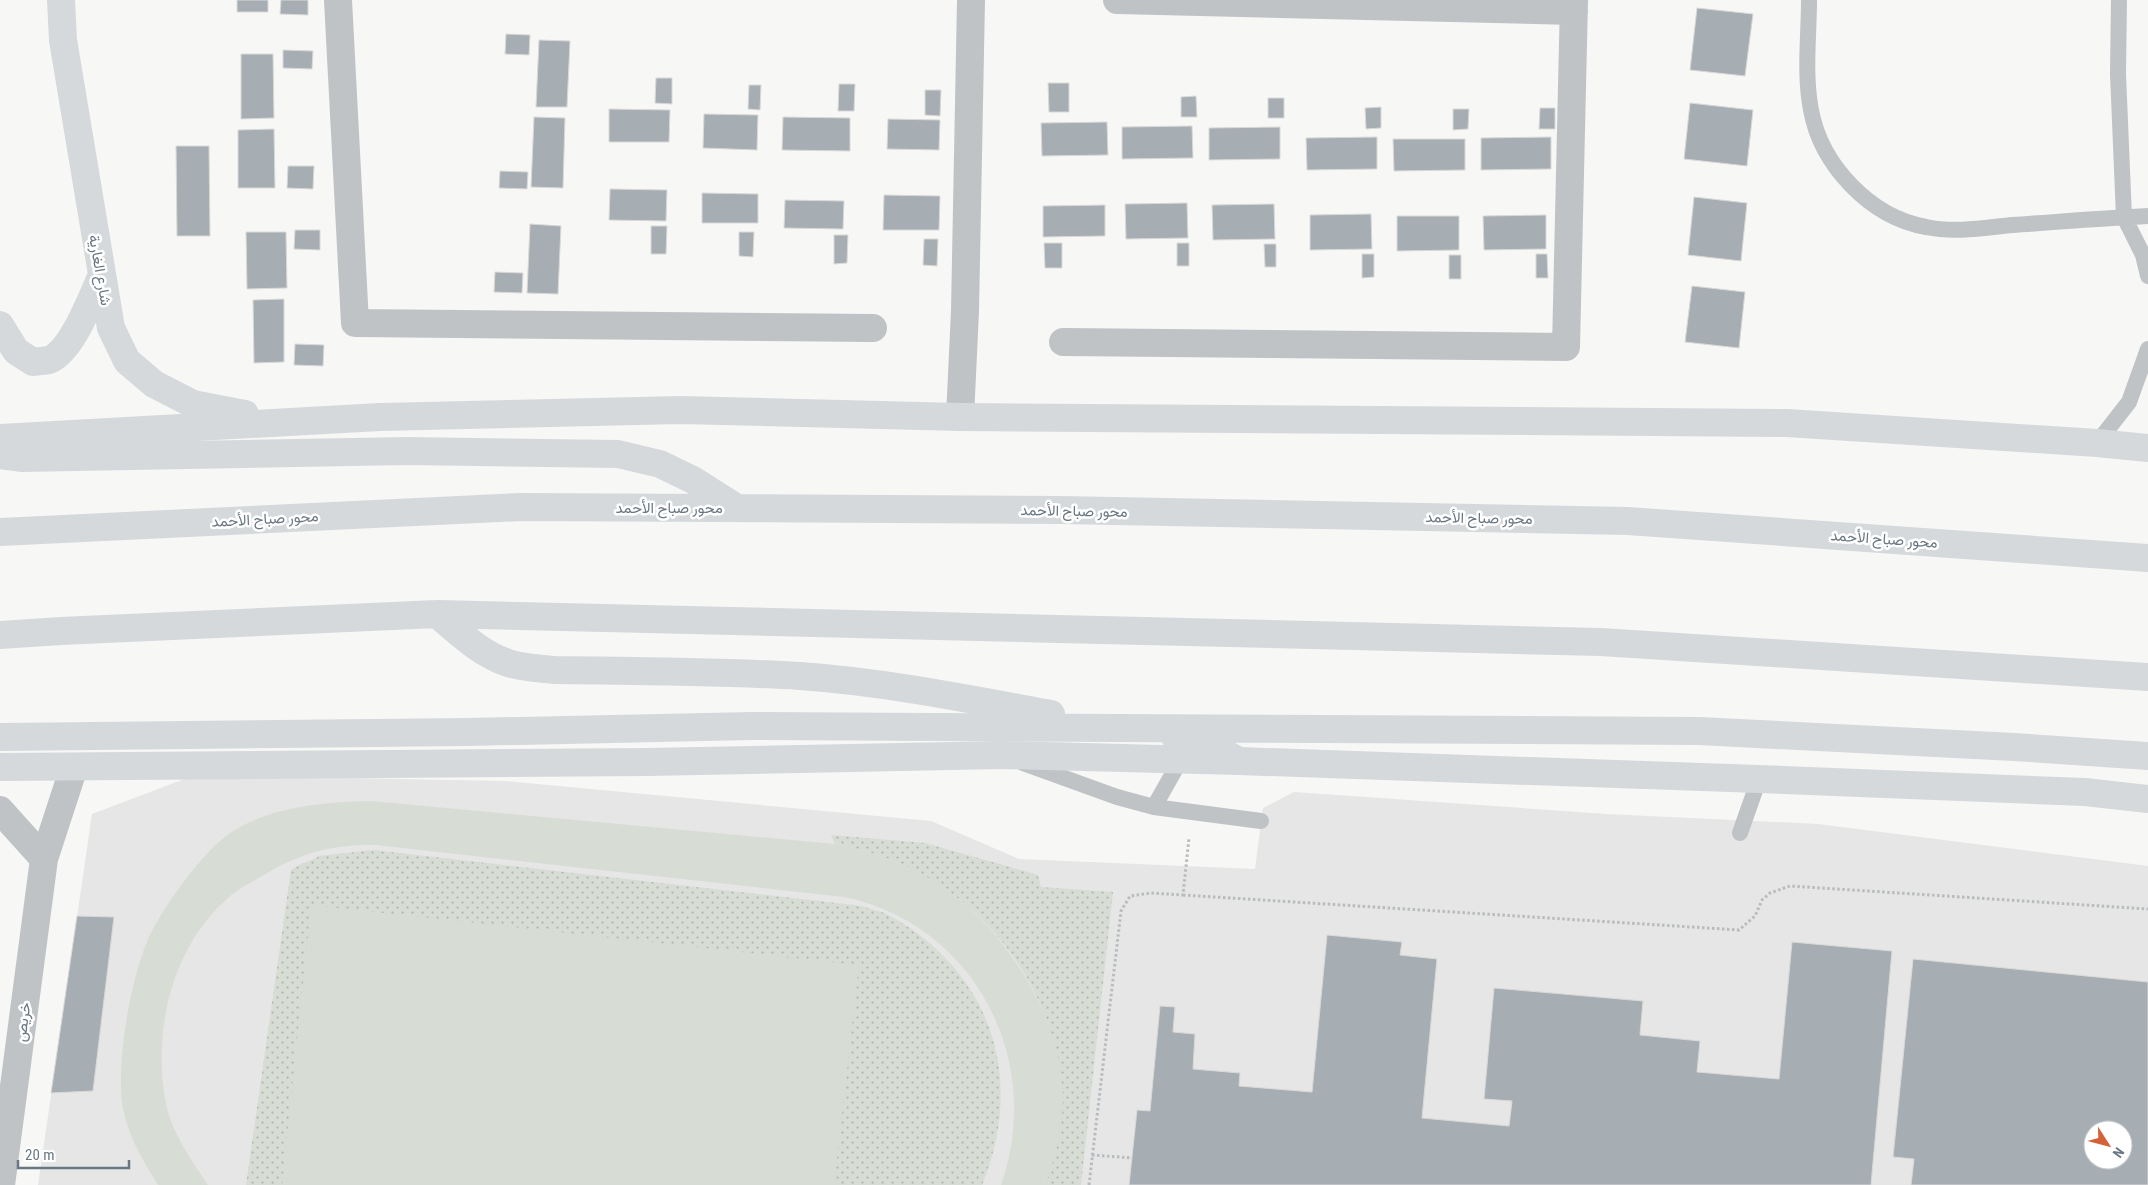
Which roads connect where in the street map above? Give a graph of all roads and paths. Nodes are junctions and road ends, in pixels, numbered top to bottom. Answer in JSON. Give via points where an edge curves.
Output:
{"nodes":[{"id":1,"x":61,"y":0,"type":"edge"},
{"id":2,"x":338,"y":0,"type":"edge"},
{"id":3,"x":971,"y":0,"type":"edge"},
{"id":4,"x":1117,"y":0,"type":"edge"},
{"id":5,"x":1809,"y":0,"type":"edge"},
{"id":6,"x":2119,"y":0,"type":"edge"},
{"id":7,"x":1574,"y":6,"type":"edge"},
{"id":8,"x":2148,"y":216,"type":"edge"},
{"id":9,"x":2124,"y":217,"type":"junction"},
{"id":10,"x":2148,"y":276,"type":"edge"},
{"id":11,"x":101,"y":277,"type":"junction"},
{"id":12,"x":0,"y":325,"type":"edge"},
{"id":13,"x":873,"y":328,"type":"dead end"},
{"id":14,"x":1063,"y":342,"type":"dead end"},
{"id":15,"x":2148,"y":348,"type":"edge"},
{"id":16,"x":960,"y":417,"type":"junction"},
{"id":17,"x":288,"y":422,"type":"junction"},
{"id":18,"x":0,"y":438,"type":"edge"},
{"id":19,"x":2098,"y":443,"type":"junction"},
{"id":20,"x":2148,"y":448,"type":"edge"},
{"id":21,"x":0,"y":455,"type":"edge"},
{"id":22,"x":737,"y":508,"type":"junction"},
{"id":23,"x":0,"y":532,"type":"edge"},
{"id":24,"x":2148,"y":558,"type":"edge"},
{"id":25,"x":437,"y":614,"type":"junction"},
{"id":26,"x":0,"y":635,"type":"edge"},
{"id":27,"x":2148,"y":677,"type":"edge"},
{"id":28,"x":0,"y":737,"type":"edge"},
{"id":29,"x":1002,"y":755,"type":"junction"},
{"id":30,"x":2148,"y":756,"type":"edge"},
{"id":31,"x":1181,"y":759,"type":"junction"},
{"id":32,"x":1239,"y":761,"type":"junction"},
{"id":33,"x":0,"y":767,"type":"edge"},
{"id":34,"x":74,"y":767,"type":"junction"},
{"id":35,"x":1759,"y":779,"type":"junction"},
{"id":36,"x":2085,"y":792,"type":"junction"},
{"id":37,"x":2148,"y":799,"type":"edge"},
{"id":38,"x":1154,"y":807,"type":"junction"},
{"id":39,"x":0,"y":810,"type":"edge"},
{"id":40,"x":1191,"y":812,"type":"junction"},
{"id":41,"x":2148,"y":820,"type":"edge"},
{"id":42,"x":1261,"y":821,"type":"dead end"},
{"id":43,"x":1740,"y":833,"type":"dead end"},
{"id":44,"x":44,"y":859,"type":"junction"},
{"id":45,"x":1183,"y":895,"type":"junction"},
{"id":46,"x":2148,"y":909,"type":"edge"},
{"id":47,"x":1092,"y":1155,"type":"junction"},
{"id":48,"x":1132,"y":1158,"type":"dead end"},
{"id":49,"x":1,"y":1185,"type":"edge"},
{"id":50,"x":1089,"y":1185,"type":"edge"}],
"edges":[{"from":1,"to":11,"type":"main road","name":"شارع الغارية","via":[[63,40]]},
{"from":2,"to":13,"type":"street","via":[[355,323]]},
{"from":3,"to":16,"type":"street"},
{"from":4,"to":7,"type":"street"},
{"from":5,"to":9,"type":"lane","via":[[1811,110],[1822,143],[1835,165],[1863,197],[1892,215],[1924,227],[1958,231]]},
{"from":6,"to":9,"type":"lane","via":[[2118,74]]},
{"from":7,"to":14,"type":"street","via":[[1566,347]]},
{"from":8,"to":9,"type":"lane"},
{"from":9,"to":10,"type":"lane","via":[[2143,255]]},
{"from":11,"to":12,"type":"main road","via":[[78,326],[62,351],[49,360],[33,362],[16,351]]},
{"from":11,"to":17,"type":"main road","name":"شارع الغارية","via":[[111,328],[127,361],[154,384],[193,404]]},
{"from":15,"to":19,"type":"lane","via":[[2129,402]]},
{"from":16,"to":17,"type":"main road","via":[[680,410]]},
{"from":16,"to":19,"type":"main road","via":[[1787,423]]},
{"from":17,"to":18,"type":"main road"},
{"from":19,"to":20,"type":"main road"},
{"from":21,"to":22,"type":"main road","via":[[21,458],[408,451],[618,454],[660,464]]},
{"from":22,"to":23,"type":"main road","name":"محور صباح الأحمد","via":[[521,507]]},
{"from":22,"to":24,"type":"main road","name":"محور صباح الأحمد","via":[[1060,510],[1628,521]]},
{"from":25,"to":26,"type":"main road"},
{"from":25,"to":27,"type":"main road","via":[[1601,642]]},
{"from":25,"to":32,"type":"main road","via":[[489,654],[526,667],[726,672],[866,683],[1189,740],[1217,749]]},
{"from":28,"to":30,"type":"main road","via":[[752,726],[1680,730]]},
{"from":29,"to":31,"type":"main road"},
{"from":29,"to":34,"type":"main road"},
{"from":29,"to":38,"type":"lane","via":[[1117,797]]},
{"from":31,"to":32,"type":"main road"},
{"from":31,"to":38,"type":"lane"},
{"from":32,"to":35,"type":"main road"},
{"from":33,"to":34,"type":"main road"},
{"from":34,"to":44,"type":"street","name":"خريص"},
{"from":35,"to":36,"type":"main road"},
{"from":35,"to":43,"type":"lane"},
{"from":36,"to":37,"type":"main road"},
{"from":36,"to":41,"type":"main road"},
{"from":38,"to":40,"type":"lane"},
{"from":39,"to":44,"type":"street"},
{"from":40,"to":42,"type":"lane"},
{"from":40,"to":45,"type":"path"},
{"from":44,"to":49,"type":"street","name":"خريص"},
{"from":45,"to":46,"type":"path","via":[[1739,930],[1755,916],[1762,900],[1770,893],[1790,886]]},
{"from":45,"to":47,"type":"path","via":[[1130,896],[1121,911]]},
{"from":47,"to":48,"type":"path"},
{"from":47,"to":50,"type":"path"}]}
